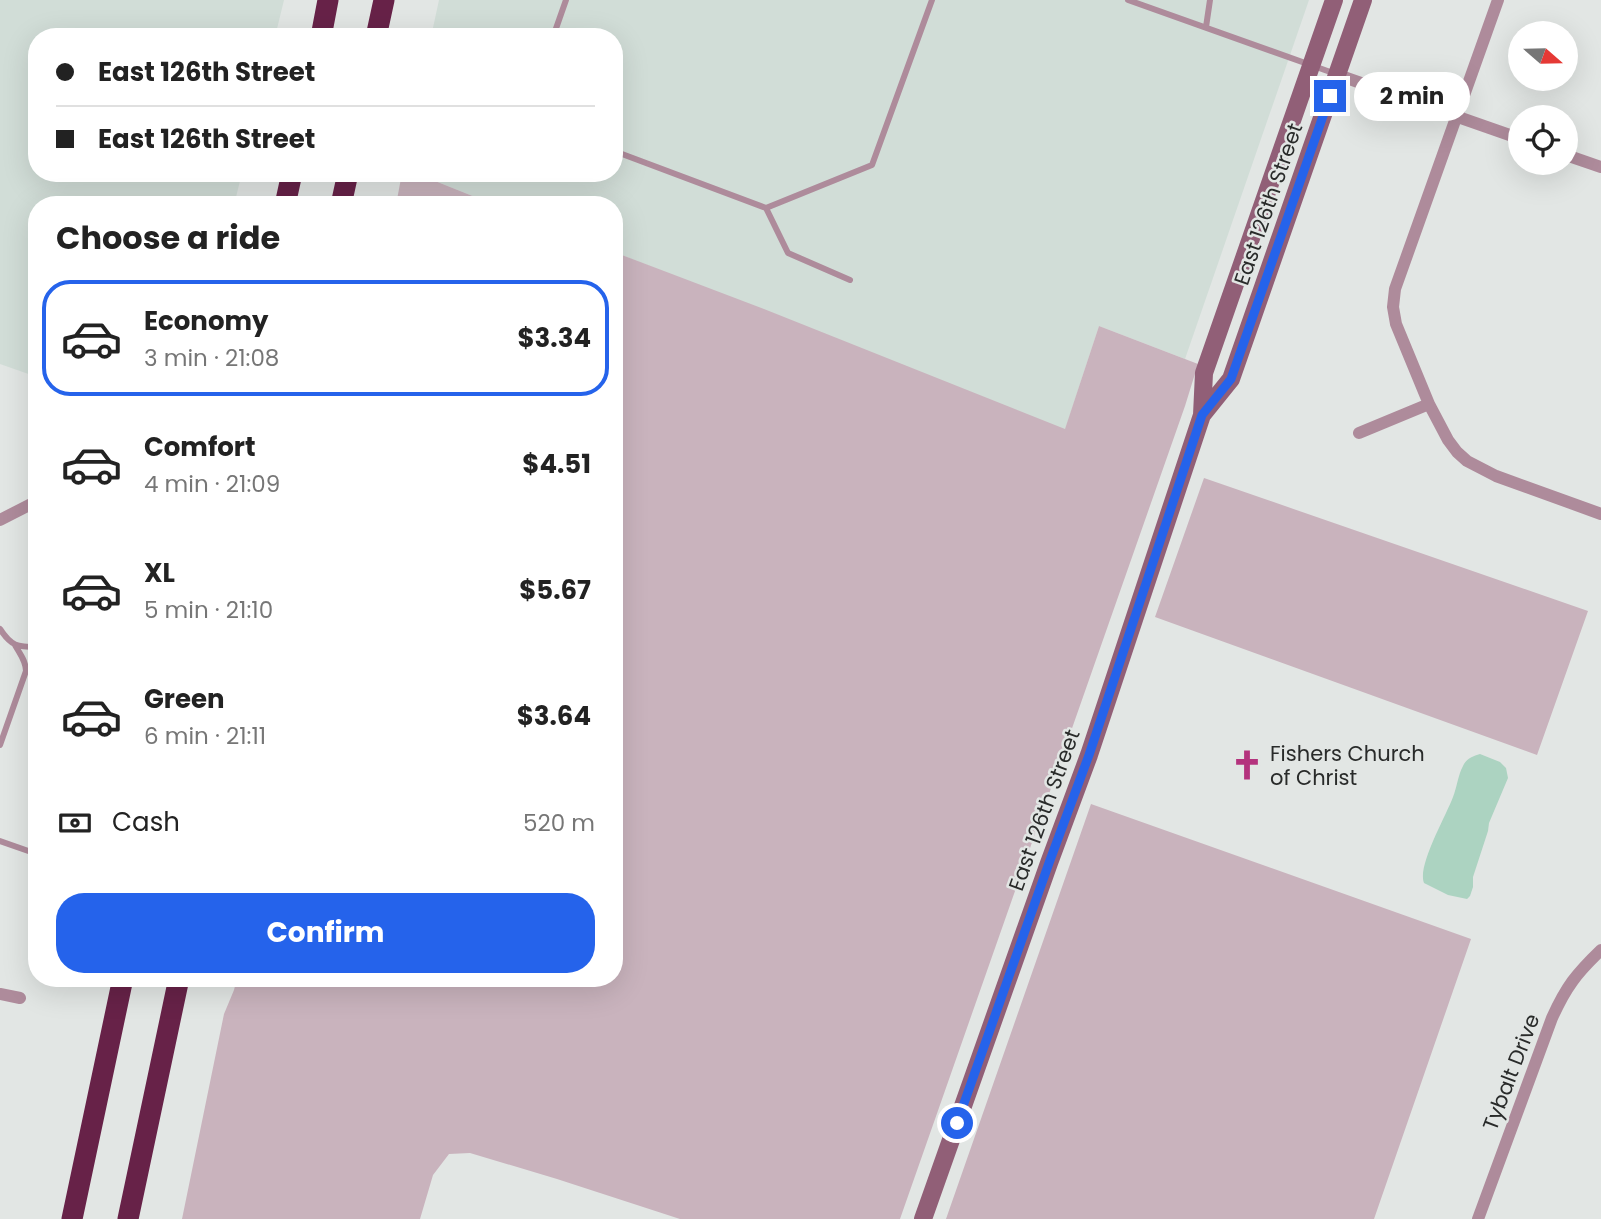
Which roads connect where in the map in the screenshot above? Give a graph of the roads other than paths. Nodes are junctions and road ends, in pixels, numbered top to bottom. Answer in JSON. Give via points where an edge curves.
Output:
{"nodes":[{"id":1,"x":328,"y":0,"type":"edge"},
{"id":2,"x":384,"y":0,"type":"edge"},
{"id":3,"x":566,"y":0,"type":"edge"},
{"id":4,"x":932,"y":0,"type":"edge"},
{"id":5,"x":1128,"y":0,"type":"edge"},
{"id":6,"x":1210,"y":0,"type":"edge"},
{"id":7,"x":1334,"y":0,"type":"edge"},
{"id":8,"x":1363,"y":0,"type":"edge"},
{"id":9,"x":1498,"y":0,"type":"edge"},
{"id":10,"x":1206,"y":27,"type":"junction"},
{"id":11,"x":322,"y":28,"type":"edge"},
{"id":12,"x":378,"y":28,"type":"edge"},
{"id":13,"x":556,"y":28,"type":"edge"},
{"id":14,"x":1312,"y":65,"type":"junction"},
{"id":15,"x":1338,"y":75,"type":"junction"},
{"id":16,"x":1456,"y":116,"type":"junction"},
{"id":17,"x":1508,"y":134,"type":"edge"},
{"id":18,"x":623,"y":154,"type":"edge"},
{"id":19,"x":1578,"y":159,"type":"edge"},
{"id":20,"x":1601,"y":167,"type":"edge"},
{"id":21,"x":766,"y":208,"type":"junction"},
{"id":22,"x":850,"y":280,"type":"dead end"},
{"id":23,"x":1429,"y":404,"type":"junction"},
{"id":24,"x":1202,"y":415,"type":"junction"},
{"id":25,"x":1359,"y":433,"type":"dead end"},
{"id":26,"x":28,"y":506,"type":"edge"},
{"id":27,"x":1601,"y":514,"type":"edge"},
{"id":28,"x":0,"y":520,"type":"edge"},
{"id":29,"x":0,"y":629,"type":"edge"},
{"id":30,"x":15,"y":645,"type":"junction"},
{"id":31,"x":28,"y":647,"type":"edge"},
{"id":32,"x":0,"y":745,"type":"edge"},
{"id":33,"x":0,"y":841,"type":"edge"},
{"id":34,"x":28,"y":851,"type":"edge"},
{"id":35,"x":1601,"y":950,"type":"edge"},
{"id":36,"x":121,"y":987,"type":"edge"},
{"id":37,"x":177,"y":987,"type":"edge"},
{"id":38,"x":0,"y":994,"type":"edge"},
{"id":39,"x":20,"y":998,"type":"dead end"},
{"id":40,"x":1480,"y":1218,"type":"edge"},
{"id":41,"x":72,"y":1219,"type":"edge"},
{"id":42,"x":128,"y":1219,"type":"edge"},
{"id":43,"x":923,"y":1219,"type":"edge"}],
"edges":[{"from":1,"to":11,"type":"highway"},
{"from":2,"to":12,"type":"highway"},
{"from":3,"to":13,"type":"lane"},
{"from":4,"to":21,"type":"lane","via":[[872,165]]},
{"from":5,"to":10,"type":"lane"},
{"from":6,"to":10,"type":"lane"},
{"from":7,"to":14,"type":"main road","name":"East 126th Street"},
{"from":8,"to":15,"type":"main road","name":"East 126th Street"},
{"from":9,"to":16,"type":"street"},
{"from":10,"to":14,"type":"lane"},
{"from":14,"to":15,"type":"lane"},
{"from":14,"to":24,"type":"main road","name":"East 126th Street","via":[[1205,373]]},
{"from":15,"to":16,"type":"street"},
{"from":15,"to":24,"type":"main road","name":"East 126th Street","via":[[1231,379]]},
{"from":16,"to":17,"type":"street"},
{"from":16,"to":23,"type":"street","via":[[1395,289],[1393,307]]},
{"from":18,"to":21,"type":"lane"},
{"from":19,"to":20,"type":"street"},
{"from":21,"to":22,"type":"lane","via":[[788,253]]},
{"from":23,"to":25,"type":"street"},
{"from":23,"to":27,"type":"street","via":[[1448,440],[1467,461]]},
{"from":24,"to":43,"type":"main road","name":"East 126th Street","via":[[1089,755]]},
{"from":26,"to":28,"type":"street"},
{"from":29,"to":30,"type":"lane"},
{"from":30,"to":31,"type":"lane"},
{"from":30,"to":32,"type":"lane","via":[[26,671]]},
{"from":33,"to":34,"type":"lane"},
{"from":35,"to":40,"type":"street","name":"Tybalt Drive","via":[[1564,991]]},
{"from":36,"to":41,"type":"highway"},
{"from":37,"to":42,"type":"highway"},
{"from":38,"to":39,"type":"street"}]}
